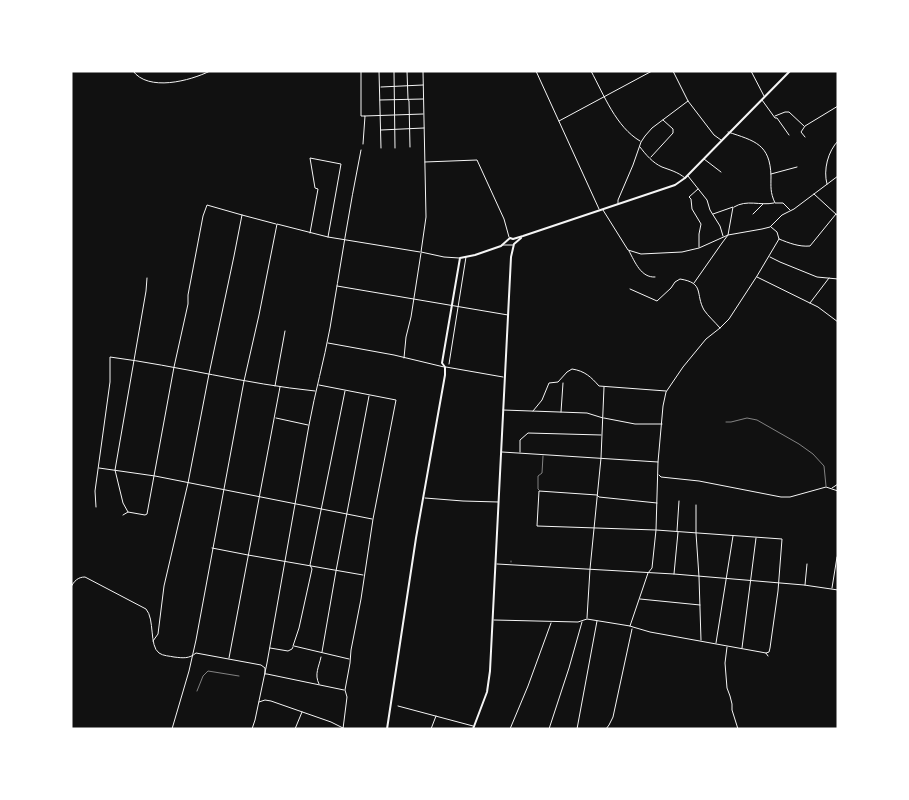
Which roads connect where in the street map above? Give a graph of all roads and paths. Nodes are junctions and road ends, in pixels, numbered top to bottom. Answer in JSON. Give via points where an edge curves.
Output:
{"nodes":[{"id":1,"x":133,"y":71,"type":"edge"},
{"id":2,"x":210,"y":71,"type":"edge"},
{"id":3,"x":360,"y":71,"type":"edge"},
{"id":4,"x":379,"y":71,"type":"edge"},
{"id":5,"x":394,"y":71,"type":"edge"},
{"id":6,"x":407,"y":71,"type":"edge"},
{"id":7,"x":423,"y":71,"type":"edge"},
{"id":8,"x":536,"y":71,"type":"edge"},
{"id":9,"x":591,"y":71,"type":"edge"},
{"id":10,"x":652,"y":71,"type":"edge"},
{"id":11,"x":673,"y":71,"type":"edge"},
{"id":12,"x":751,"y":71,"type":"edge"},
{"id":13,"x":788,"y":72,"type":"edge"},
{"id":14,"x":423,"y":85,"type":"junction"},
{"id":15,"x":394,"y":86,"type":"junction"},
{"id":16,"x":408,"y":86,"type":"junction"},
{"id":17,"x":380,"y":87,"type":"junction"},
{"id":18,"x":765,"y":96,"type":"junction"},
{"id":19,"x":605,"y":97,"type":"junction"},
{"id":20,"x":424,"y":99,"type":"junction"},
{"id":21,"x":380,"y":100,"type":"junction"},
{"id":22,"x":394,"y":100,"type":"junction"},
{"id":23,"x":408,"y":100,"type":"junction"},
{"id":24,"x":762,"y":100,"type":"junction"},
{"id":25,"x":688,"y":101,"type":"junction"},
{"id":26,"x":838,"y":106,"type":"edge"},
{"id":27,"x":394,"y":114,"type":"junction"},
{"id":28,"x":409,"y":114,"type":"junction"},
{"id":29,"x":424,"y":114,"type":"junction"},
{"id":30,"x":380,"y":115,"type":"junction"},
{"id":31,"x":365,"y":116,"type":"junction"},
{"id":32,"x":774,"y":116,"type":"junction"},
{"id":33,"x":662,"y":119,"type":"junction"},
{"id":34,"x":559,"y":121,"type":"junction"},
{"id":35,"x":806,"y":126,"type":"junction"},
{"id":36,"x":424,"y":128,"type":"junction"},
{"id":37,"x":409,"y":129,"type":"junction"},
{"id":38,"x":380,"y":130,"type":"junction"},
{"id":39,"x":395,"y":130,"type":"junction"},
{"id":40,"x":728,"y":132,"type":"junction"},
{"id":41,"x":789,"y":135,"type":"dead end"},
{"id":42,"x":805,"y":137,"type":"dead end"},
{"id":43,"x":721,"y":140,"type":"junction"},
{"id":44,"x":838,"y":141,"type":"edge"},
{"id":45,"x":641,"y":142,"type":"junction"},
{"id":46,"x":364,"y":144,"type":"dead end"},
{"id":47,"x":410,"y":147,"type":"dead end"},
{"id":48,"x":640,"y":147,"type":"junction"},
{"id":49,"x":381,"y":148,"type":"dead end"},
{"id":50,"x":395,"y":148,"type":"dead end"},
{"id":51,"x":361,"y":150,"type":"dead end"},
{"id":52,"x":650,"y":158,"type":"junction"},
{"id":53,"x":703,"y":159,"type":"junction"},
{"id":54,"x":426,"y":162,"type":"junction"},
{"id":55,"x":797,"y":167,"type":"dead end"},
{"id":56,"x":721,"y":172,"type":"dead end"},
{"id":57,"x":771,"y":174,"type":"junction"},
{"id":58,"x":687,"y":175,"type":"junction"},
{"id":59,"x":838,"y":176,"type":"edge"},
{"id":60,"x":684,"y":178,"type":"junction"},
{"id":61,"x":827,"y":184,"type":"junction"},
{"id":62,"x":698,"y":188,"type":"junction"},
{"id":63,"x":814,"y":194,"type":"junction"},
{"id":64,"x":775,"y":203,"type":"junction"},
{"id":65,"x":618,"y":204,"type":"junction"},
{"id":66,"x":763,"y":204,"type":"junction"},
{"id":67,"x":733,"y":208,"type":"junction"},
{"id":68,"x":601,"y":210,"type":"junction"},
{"id":69,"x":790,"y":210,"type":"junction"},
{"id":70,"x":713,"y":214,"type":"junction"},
{"id":71,"x":753,"y":214,"type":"dead end"},
{"id":72,"x":242,"y":215,"type":"junction"},
{"id":73,"x":837,"y":215,"type":"edge"},
{"id":74,"x":277,"y":224,"type":"junction"},
{"id":75,"x":770,"y":227,"type":"junction"},
{"id":76,"x":310,"y":232,"type":"junction"},
{"id":77,"x":728,"y":235,"type":"junction"},
{"id":78,"x":523,"y":236,"type":"junction"},
{"id":79,"x":328,"y":237,"type":"junction"},
{"id":80,"x":723,"y":238,"type":"junction"},
{"id":81,"x":509,"y":239,"type":"junction"},
{"id":82,"x":513,"y":239,"type":"junction"},
{"id":83,"x":344,"y":240,"type":"junction"},
{"id":84,"x":779,"y":240,"type":"junction"},
{"id":85,"x":509,"y":244,"type":"junction"},
{"id":86,"x":514,"y":244,"type":"junction"},
{"id":87,"x":501,"y":246,"type":"junction"},
{"id":88,"x":698,"y":248,"type":"junction"},
{"id":89,"x":628,"y":250,"type":"junction"},
{"id":90,"x":422,"y":252,"type":"junction"},
{"id":91,"x":769,"y":256,"type":"junction"},
{"id":92,"x":466,"y":257,"type":"junction"},
{"id":93,"x":460,"y":258,"type":"junction"},
{"id":94,"x":757,"y":276,"type":"junction"},
{"id":95,"x":655,"y":277,"type":"dead end"},
{"id":96,"x":147,"y":278,"type":"dead end"},
{"id":97,"x":830,"y":278,"type":"junction"},
{"id":98,"x":838,"y":279,"type":"edge"},
{"id":99,"x":694,"y":283,"type":"junction"},
{"id":100,"x":336,"y":286,"type":"junction"},
{"id":101,"x":630,"y":289,"type":"dead end"},
{"id":102,"x":413,"y":300,"type":"junction"},
{"id":103,"x":810,"y":303,"type":"junction"},
{"id":104,"x":452,"y":306,"type":"junction"},
{"id":105,"x":458,"y":307,"type":"junction"},
{"id":106,"x":509,"y":315,"type":"junction"},
{"id":107,"x":838,"y":322,"type":"edge"},
{"id":108,"x":720,"y":328,"type":"junction"},
{"id":109,"x":286,"y":330,"type":"dead end"},
{"id":110,"x":327,"y":343,"type":"junction"},
{"id":111,"x":404,"y":358,"type":"junction"},
{"id":112,"x":133,"y":360,"type":"junction"},
{"id":113,"x":450,"y":364,"type":"junction"},
{"id":114,"x":445,"y":367,"type":"junction"},
{"id":115,"x":174,"y":368,"type":"junction"},
{"id":116,"x":453,"y":368,"type":"junction"},
{"id":117,"x":208,"y":374,"type":"junction"},
{"id":118,"x":505,"y":377,"type":"junction"},
{"id":119,"x":244,"y":381,"type":"junction"},
{"id":120,"x":563,"y":383,"type":"dead end"},
{"id":121,"x":318,"y":385,"type":"junction"},
{"id":122,"x":275,"y":386,"type":"junction"},
{"id":123,"x":280,"y":387,"type":"junction"},
{"id":124,"x":604,"y":387,"type":"junction"},
{"id":125,"x":345,"y":390,"type":"junction"},
{"id":126,"x":316,"y":391,"type":"junction"},
{"id":127,"x":666,"y":392,"type":"junction"},
{"id":128,"x":369,"y":395,"type":"junction"},
{"id":129,"x":503,"y":410,"type":"junction"},
{"id":130,"x":532,"y":411,"type":"junction"},
{"id":131,"x":561,"y":412,"type":"junction"},
{"id":132,"x":275,"y":418,"type":"junction"},
{"id":133,"x":603,"y":418,"type":"junction"},
{"id":134,"x":726,"y":422,"type":"dead end"},
{"id":135,"x":662,"y":424,"type":"junction"},
{"id":136,"x":309,"y":425,"type":"junction"},
{"id":137,"x":602,"y":435,"type":"junction"},
{"id":138,"x":501,"y":452,"type":"junction"},
{"id":139,"x":520,"y":453,"type":"junction"},
{"id":140,"x":543,"y":454,"type":"junction"},
{"id":141,"x":601,"y":458,"type":"junction"},
{"id":142,"x":658,"y":462,"type":"junction"},
{"id":143,"x":98,"y":468,"type":"junction"},
{"id":144,"x":115,"y":470,"type":"junction"},
{"id":145,"x":659,"y":474,"type":"junction"},
{"id":146,"x":154,"y":476,"type":"junction"},
{"id":147,"x":188,"y":483,"type":"junction"},
{"id":148,"x":838,"y":484,"type":"edge"},
{"id":149,"x":826,"y":487,"type":"junction"},
{"id":150,"x":831,"y":488,"type":"junction"},
{"id":151,"x":224,"y":490,"type":"junction"},
{"id":152,"x":539,"y":491,"type":"junction"},
{"id":153,"x":838,"y":491,"type":"edge"},
{"id":154,"x":597,"y":495,"type":"junction"},
{"id":155,"x":259,"y":498,"type":"junction"},
{"id":156,"x":423,"y":498,"type":"junction"},
{"id":157,"x":679,"y":501,"type":"dead end"},
{"id":158,"x":499,"y":502,"type":"junction"},
{"id":159,"x":657,"y":502,"type":"junction"},
{"id":160,"x":296,"y":504,"type":"junction"},
{"id":161,"x":696,"y":505,"type":"dead end"},
{"id":162,"x":96,"y":507,"type":"dead end"},
{"id":163,"x":321,"y":509,"type":"junction"},
{"id":164,"x":129,"y":512,"type":"junction"},
{"id":165,"x":347,"y":514,"type":"junction"},
{"id":166,"x":123,"y":515,"type":"dead end"},
{"id":167,"x":373,"y":519,"type":"junction"},
{"id":168,"x":594,"y":529,"type":"junction"},
{"id":169,"x":656,"y":530,"type":"junction"},
{"id":170,"x":678,"y":532,"type":"junction"},
{"id":171,"x":696,"y":533,"type":"junction"},
{"id":172,"x":733,"y":535,"type":"junction"},
{"id":173,"x":756,"y":537,"type":"junction"},
{"id":174,"x":212,"y":548,"type":"junction"},
{"id":175,"x":248,"y":555,"type":"junction"},
{"id":176,"x":837,"y":557,"type":"edge"},
{"id":177,"x":284,"y":561,"type":"junction"},
{"id":178,"x":496,"y":563,"type":"junction"},
{"id":179,"x":807,"y":564,"type":"dead end"},
{"id":180,"x":311,"y":566,"type":"junction"},
{"id":181,"x":590,"y":569,"type":"junction"},
{"id":182,"x":336,"y":571,"type":"junction"},
{"id":183,"x":648,"y":573,"type":"junction"},
{"id":184,"x":674,"y":574,"type":"junction"},
{"id":185,"x":364,"y":575,"type":"junction"},
{"id":186,"x":699,"y":577,"type":"junction"},
{"id":187,"x":726,"y":580,"type":"junction"},
{"id":188,"x":751,"y":580,"type":"junction"},
{"id":189,"x":779,"y":583,"type":"junction"},
{"id":190,"x":804,"y":585,"type":"junction"},
{"id":191,"x":71,"y":587,"type":"edge"},
{"id":192,"x":832,"y":589,"type":"junction"},
{"id":193,"x":838,"y":590,"type":"edge"},
{"id":194,"x":639,"y":599,"type":"junction"},
{"id":195,"x":700,"y":605,"type":"junction"},
{"id":196,"x":587,"y":619,"type":"junction"},
{"id":197,"x":494,"y":620,"type":"junction"},
{"id":198,"x":597,"y":620,"type":"junction"},
{"id":199,"x":583,"y":621,"type":"junction"},
{"id":200,"x":551,"y":622,"type":"junction"},
{"id":201,"x":632,"y":626,"type":"junction"},
{"id":202,"x":154,"y":641,"type":"junction"},
{"id":203,"x":701,"y":641,"type":"junction"},
{"id":204,"x":716,"y":644,"type":"junction"},
{"id":205,"x":293,"y":646,"type":"junction"},
{"id":206,"x":727,"y":646,"type":"junction"},
{"id":207,"x":270,"y":648,"type":"junction"},
{"id":208,"x":742,"y":649,"type":"junction"},
{"id":209,"x":322,"y":652,"type":"junction"},
{"id":210,"x":766,"y":654,"type":"junction"},
{"id":211,"x":768,"y":656,"type":"dead end"},
{"id":212,"x":322,"y":657,"type":"dead end"},
{"id":213,"x":192,"y":658,"type":"junction"},
{"id":214,"x":228,"y":659,"type":"junction"},
{"id":215,"x":350,"y":659,"type":"junction"},
{"id":216,"x":265,"y":674,"type":"junction"},
{"id":217,"x":239,"y":676,"type":"dead end"},
{"id":218,"x":319,"y":685,"type":"junction"},
{"id":219,"x":345,"y":690,"type":"junction"},
{"id":220,"x":198,"y":691,"type":"dead end"},
{"id":221,"x":259,"y":702,"type":"junction"},
{"id":222,"x":398,"y":706,"type":"dead end"},
{"id":223,"x":302,"y":712,"type":"junction"},
{"id":224,"x":436,"y":716,"type":"junction"},
{"id":225,"x":473,"y":728,"type":"edge"},
{"id":226,"x":172,"y":729,"type":"edge"},
{"id":227,"x":252,"y":729,"type":"edge"},
{"id":228,"x":295,"y":729,"type":"edge"},
{"id":229,"x":344,"y":729,"type":"edge"},
{"id":230,"x":387,"y":729,"type":"edge"},
{"id":231,"x":431,"y":729,"type":"edge"},
{"id":232,"x":510,"y":729,"type":"edge"},
{"id":233,"x":549,"y":729,"type":"edge"},
{"id":234,"x":577,"y":729,"type":"edge"},
{"id":235,"x":606,"y":729,"type":"edge"},
{"id":236,"x":738,"y":729,"type":"edge"}],
"edges":[{"from":1,"to":2,"type":"street","via":[[151,83],[163,83],[189,79]]},
{"from":3,"to":31,"type":"street","via":[[361,116]]},
{"from":4,"to":17,"type":"street"},
{"from":5,"to":15,"type":"street"},
{"from":6,"to":16,"type":"street"},
{"from":7,"to":14,"type":"street"},
{"from":8,"to":34,"type":"street"},
{"from":9,"to":19,"type":"street"},
{"from":10,"to":19,"type":"street"},
{"from":11,"to":25,"type":"street"},
{"from":12,"to":18,"type":"street"},
{"from":13,"to":18,"type":"main road"},
{"from":14,"to":16,"type":"street"},
{"from":14,"to":20,"type":"street"},
{"from":15,"to":16,"type":"street"},
{"from":15,"to":17,"type":"street"},
{"from":15,"to":22,"type":"street"},
{"from":16,"to":23,"type":"street"},
{"from":17,"to":21,"type":"street"},
{"from":18,"to":24,"type":"main road"},
{"from":19,"to":34,"type":"street"},
{"from":19,"to":45,"type":"street","via":[[625,129]]},
{"from":20,"to":23,"type":"street"},
{"from":20,"to":29,"type":"street"},
{"from":21,"to":22,"type":"street"},
{"from":21,"to":30,"type":"street"},
{"from":22,"to":23,"type":"street"},
{"from":22,"to":27,"type":"street"},
{"from":23,"to":28,"type":"street"},
{"from":24,"to":32,"type":"street"},
{"from":24,"to":40,"type":"main road"},
{"from":25,"to":33,"type":"street"},
{"from":25,"to":43,"type":"street"},
{"from":26,"to":35,"type":"street"},
{"from":27,"to":28,"type":"street"},
{"from":27,"to":30,"type":"street"},
{"from":27,"to":39,"type":"street"},
{"from":28,"to":29,"type":"street"},
{"from":28,"to":37,"type":"street"},
{"from":29,"to":36,"type":"street"},
{"from":30,"to":31,"type":"street"},
{"from":30,"to":38,"type":"street"},
{"from":31,"to":46,"type":"street"},
{"from":32,"to":35,"type":"street","via":[[788,112]]},
{"from":32,"to":41,"type":"street"},
{"from":33,"to":45,"type":"street"},
{"from":33,"to":52,"type":"street","via":[[674,133]]},
{"from":34,"to":68,"type":"street"},
{"from":35,"to":42,"type":"street","via":[[801,132]]},
{"from":36,"to":37,"type":"street"},
{"from":36,"to":54,"type":"street"},
{"from":37,"to":39,"type":"street"},
{"from":37,"to":47,"type":"street"},
{"from":38,"to":39,"type":"street"},
{"from":38,"to":49,"type":"street"},
{"from":39,"to":50,"type":"street"},
{"from":40,"to":43,"type":"main road"},
{"from":40,"to":57,"type":"street","via":[[752,140],[763,148]]},
{"from":43,"to":53,"type":"main road"},
{"from":44,"to":61,"type":"street","via":[[829,155]]},
{"from":45,"to":48,"type":"street"},
{"from":48,"to":52,"type":"street"},
{"from":48,"to":65,"type":"street"},
{"from":51,"to":83,"type":"street"},
{"from":52,"to":60,"type":"street"},
{"from":53,"to":56,"type":"street"},
{"from":53,"to":58,"type":"main road"},
{"from":54,"to":81,"type":"street","via":[[477,160],[504,219]]},
{"from":54,"to":90,"type":"street"},
{"from":55,"to":57,"type":"street"},
{"from":57,"to":64,"type":"street","via":[[771,193]]},
{"from":58,"to":60,"type":"main road"},
{"from":58,"to":62,"type":"street"},
{"from":59,"to":61,"type":"street"},
{"from":60,"to":65,"type":"main road","via":[[666,190]]},
{"from":61,"to":63,"type":"street"},
{"from":62,"to":70,"type":"street"},
{"from":62,"to":88,"type":"street","via":[[689,197],[701,224]]},
{"from":63,"to":69,"type":"street"},
{"from":63,"to":73,"type":"street"},
{"from":64,"to":66,"type":"street"},
{"from":64,"to":69,"type":"street","via":[[783,203]]},
{"from":65,"to":68,"type":"main road"},
{"from":66,"to":67,"type":"street","via":[[749,202]]},
{"from":66,"to":71,"type":"street"},
{"from":67,"to":70,"type":"street"},
{"from":67,"to":77,"type":"street"},
{"from":68,"to":78,"type":"main road"},
{"from":68,"to":89,"type":"street"},
{"from":69,"to":75,"type":"street"},
{"from":70,"to":80,"type":"street"},
{"from":72,"to":74,"type":"street"},
{"from":72,"to":115,"type":"street","via":[[207,205]]},
{"from":72,"to":117,"type":"street"},
{"from":73,"to":84,"type":"street","via":[[810,246]]},
{"from":74,"to":76,"type":"street"},
{"from":74,"to":119,"type":"street"},
{"from":75,"to":77,"type":"street"},
{"from":75,"to":84,"type":"street","via":[[777,232]]},
{"from":76,"to":79,"type":"street"},
{"from":76,"to":79,"type":"street","via":[[318,189],[310,158],[341,164]]},
{"from":77,"to":80,"type":"street"},
{"from":77,"to":99,"type":"street"},
{"from":78,"to":82,"type":"main road"},
{"from":78,"to":86,"type":"main road"},
{"from":79,"to":83,"type":"street"},
{"from":80,"to":88,"type":"street"},
{"from":81,"to":82,"type":"main road"},
{"from":81,"to":85,"type":"street"},
{"from":81,"to":87,"type":"main road"},
{"from":82,"to":86,"type":"street"},
{"from":83,"to":90,"type":"street"},
{"from":83,"to":100,"type":"street"},
{"from":84,"to":91,"type":"street"},
{"from":85,"to":86,"type":"street"},
{"from":85,"to":87,"type":"street"},
{"from":86,"to":106,"type":"main road"},
{"from":87,"to":92,"type":"main road"},
{"from":88,"to":89,"type":"street","via":[[641,254]]},
{"from":89,"to":95,"type":"street","via":[[643,273]]},
{"from":90,"to":93,"type":"street"},
{"from":90,"to":102,"type":"street"},
{"from":91,"to":94,"type":"street"},
{"from":91,"to":97,"type":"street","via":[[816,277]]},
{"from":92,"to":93,"type":"main road"},
{"from":92,"to":105,"type":"street"},
{"from":93,"to":104,"type":"main road"},
{"from":94,"to":103,"type":"street"},
{"from":94,"to":108,"type":"street"},
{"from":96,"to":112,"type":"street"},
{"from":97,"to":98,"type":"street"},
{"from":97,"to":103,"type":"street"},
{"from":99,"to":101,"type":"street","via":[[680,279],[657,301]]},
{"from":99,"to":108,"type":"street","via":[[705,311]]},
{"from":100,"to":102,"type":"street"},
{"from":100,"to":110,"type":"street"},
{"from":102,"to":104,"type":"street"},
{"from":102,"to":111,"type":"street"},
{"from":103,"to":107,"type":"street"},
{"from":104,"to":105,"type":"street"},
{"from":104,"to":114,"type":"main road","via":[[442,363]]},
{"from":105,"to":106,"type":"street"},
{"from":105,"to":113,"type":"street"},
{"from":106,"to":118,"type":"main road"},
{"from":108,"to":127,"type":"street","via":[[706,339]]},
{"from":109,"to":122,"type":"street"},
{"from":110,"to":111,"type":"street"},
{"from":110,"to":121,"type":"street"},
{"from":111,"to":114,"type":"street"},
{"from":112,"to":115,"type":"street"},
{"from":112,"to":143,"type":"street","via":[[110,357],[110,382]]},
{"from":112,"to":144,"type":"street"},
{"from":113,"to":114,"type":"street"},
{"from":113,"to":116,"type":"street"},
{"from":114,"to":116,"type":"street"},
{"from":114,"to":156,"type":"main road"},
{"from":115,"to":117,"type":"street"},
{"from":115,"to":146,"type":"street"},
{"from":116,"to":118,"type":"street"},
{"from":117,"to":119,"type":"street"},
{"from":117,"to":147,"type":"street"},
{"from":118,"to":129,"type":"main road"},
{"from":119,"to":122,"type":"street"},
{"from":119,"to":151,"type":"street"},
{"from":120,"to":131,"type":"street"},
{"from":121,"to":125,"type":"street"},
{"from":121,"to":126,"type":"street"},
{"from":122,"to":123,"type":"street"},
{"from":123,"to":126,"type":"street"},
{"from":123,"to":132,"type":"street"},
{"from":124,"to":127,"type":"street"},
{"from":124,"to":130,"type":"street","via":[[590,375],[572,369],[558,382],[549,383],[542,400]]},
{"from":124,"to":133,"type":"street"},
{"from":125,"to":128,"type":"street"},
{"from":125,"to":163,"type":"street"},
{"from":126,"to":136,"type":"street"},
{"from":127,"to":135,"type":"street"},
{"from":128,"to":165,"type":"street"},
{"from":128,"to":167,"type":"street","via":[[396,400]]},
{"from":129,"to":130,"type":"street"},
{"from":129,"to":138,"type":"main road"},
{"from":130,"to":131,"type":"street"},
{"from":131,"to":133,"type":"street","via":[[587,413]]},
{"from":132,"to":136,"type":"street"},
{"from":132,"to":155,"type":"street"},
{"from":133,"to":135,"type":"street","via":[[635,424]]},
{"from":133,"to":137,"type":"street"},
{"from":134,"to":149,"type":"street","via":[[747,418],[757,420],[799,444],[824,466]]},
{"from":135,"to":142,"type":"street"},
{"from":136,"to":160,"type":"street"},
{"from":137,"to":139,"type":"street","via":[[528,433],[520,440]]},
{"from":137,"to":141,"type":"street"},
{"from":138,"to":139,"type":"street"},
{"from":138,"to":158,"type":"main road"},
{"from":139,"to":140,"type":"street"},
{"from":140,"to":141,"type":"street"},
{"from":140,"to":152,"type":"street","via":[[542,473],[538,476]]},
{"from":141,"to":142,"type":"street"},
{"from":141,"to":154,"type":"street"},
{"from":142,"to":145,"type":"street"},
{"from":143,"to":144,"type":"street"},
{"from":143,"to":162,"type":"street"},
{"from":144,"to":146,"type":"street"},
{"from":144,"to":164,"type":"street","via":[[123,503]]},
{"from":145,"to":149,"type":"street","via":[[661,477],[781,497]]},
{"from":145,"to":159,"type":"street"},
{"from":146,"to":147,"type":"street"},
{"from":146,"to":164,"type":"street","via":[[147,514]]},
{"from":147,"to":151,"type":"street"},
{"from":147,"to":202,"type":"street"},
{"from":148,"to":150,"type":"street"},
{"from":149,"to":150,"type":"street"},
{"from":150,"to":153,"type":"street"},
{"from":151,"to":155,"type":"street"},
{"from":151,"to":174,"type":"street"},
{"from":152,"to":154,"type":"street"},
{"from":152,"to":168,"type":"street","via":[[536,526]]},
{"from":154,"to":159,"type":"street"},
{"from":154,"to":168,"type":"street"},
{"from":155,"to":160,"type":"street"},
{"from":155,"to":175,"type":"street"},
{"from":156,"to":158,"type":"street"},
{"from":156,"to":230,"type":"main road"},
{"from":157,"to":170,"type":"street"},
{"from":158,"to":178,"type":"main road"},
{"from":159,"to":169,"type":"street"},
{"from":160,"to":163,"type":"street"},
{"from":160,"to":177,"type":"street"},
{"from":161,"to":171,"type":"street"},
{"from":163,"to":165,"type":"street"},
{"from":163,"to":180,"type":"street"},
{"from":164,"to":166,"type":"street"},
{"from":165,"to":167,"type":"street"},
{"from":165,"to":182,"type":"street"},
{"from":167,"to":185,"type":"street"},
{"from":168,"to":169,"type":"street"},
{"from":168,"to":181,"type":"street"},
{"from":169,"to":170,"type":"street"},
{"from":169,"to":183,"type":"street","via":[[652,568]]},
{"from":170,"to":171,"type":"street"},
{"from":170,"to":184,"type":"street"},
{"from":171,"to":172,"type":"street"},
{"from":171,"to":186,"type":"street"},
{"from":172,"to":173,"type":"street"},
{"from":172,"to":187,"type":"street"},
{"from":173,"to":188,"type":"street"},
{"from":173,"to":189,"type":"street","via":[[782,539]]},
{"from":174,"to":175,"type":"street"},
{"from":174,"to":213,"type":"street"},
{"from":175,"to":177,"type":"street"},
{"from":175,"to":214,"type":"street"},
{"from":176,"to":192,"type":"street"},
{"from":177,"to":180,"type":"street"},
{"from":177,"to":207,"type":"street"},
{"from":178,"to":181,"type":"street"},
{"from":178,"to":197,"type":"main road"},
{"from":179,"to":190,"type":"street"},
{"from":180,"to":182,"type":"street"},
{"from":180,"to":205,"type":"street"},
{"from":181,"to":183,"type":"street"},
{"from":181,"to":196,"type":"street"},
{"from":182,"to":185,"type":"street"},
{"from":182,"to":209,"type":"street"},
{"from":183,"to":184,"type":"street"},
{"from":183,"to":194,"type":"street"},
{"from":184,"to":186,"type":"street"},
{"from":185,"to":215,"type":"street"},
{"from":186,"to":187,"type":"street"},
{"from":186,"to":195,"type":"street"},
{"from":187,"to":188,"type":"street"},
{"from":187,"to":204,"type":"street"},
{"from":188,"to":189,"type":"street"},
{"from":188,"to":208,"type":"street"},
{"from":189,"to":190,"type":"street"},
{"from":189,"to":210,"type":"street","via":[[770,648]]},
{"from":190,"to":192,"type":"street"},
{"from":191,"to":202,"type":"street","via":[[76,579],[85,577],[146,609],[150,614]]},
{"from":192,"to":193,"type":"street"},
{"from":194,"to":195,"type":"street"},
{"from":194,"to":201,"type":"street"},
{"from":195,"to":203,"type":"street"},
{"from":196,"to":198,"type":"street"},
{"from":196,"to":199,"type":"street"},
{"from":197,"to":200,"type":"street"},
{"from":197,"to":225,"type":"main road","via":[[489,683]]},
{"from":198,"to":201,"type":"street"},
{"from":198,"to":234,"type":"street"},
{"from":199,"to":200,"type":"street"},
{"from":199,"to":233,"type":"street"},
{"from":200,"to":232,"type":"street"},
{"from":201,"to":203,"type":"street"},
{"from":201,"to":235,"type":"street","via":[[612,720]]},
{"from":202,"to":213,"type":"street","via":[[159,653]]},
{"from":203,"to":204,"type":"street"},
{"from":204,"to":206,"type":"street"},
{"from":205,"to":207,"type":"street","via":[[289,651]]},
{"from":205,"to":209,"type":"street"},
{"from":206,"to":208,"type":"street"},
{"from":206,"to":236,"type":"street","via":[[726,688]]},
{"from":207,"to":216,"type":"street"},
{"from":208,"to":210,"type":"street"},
{"from":209,"to":215,"type":"street"},
{"from":210,"to":211,"type":"street"},
{"from":212,"to":218,"type":"street","via":[[316,672]]},
{"from":213,"to":214,"type":"street","via":[[196,653]]},
{"from":213,"to":226,"type":"street"},
{"from":214,"to":216,"type":"street","via":[[261,665]]},
{"from":215,"to":219,"type":"street"},
{"from":216,"to":218,"type":"street"},
{"from":216,"to":221,"type":"street"},
{"from":217,"to":220,"type":"street","via":[[208,671]]},
{"from":218,"to":219,"type":"street"},
{"from":219,"to":229,"type":"street"},
{"from":221,"to":223,"type":"street","via":[[271,701]]},
{"from":221,"to":227,"type":"street"},
{"from":222,"to":224,"type":"street"},
{"from":223,"to":228,"type":"street"},
{"from":223,"to":229,"type":"street"},
{"from":224,"to":225,"type":"street"},
{"from":224,"to":231,"type":"street"}]}
